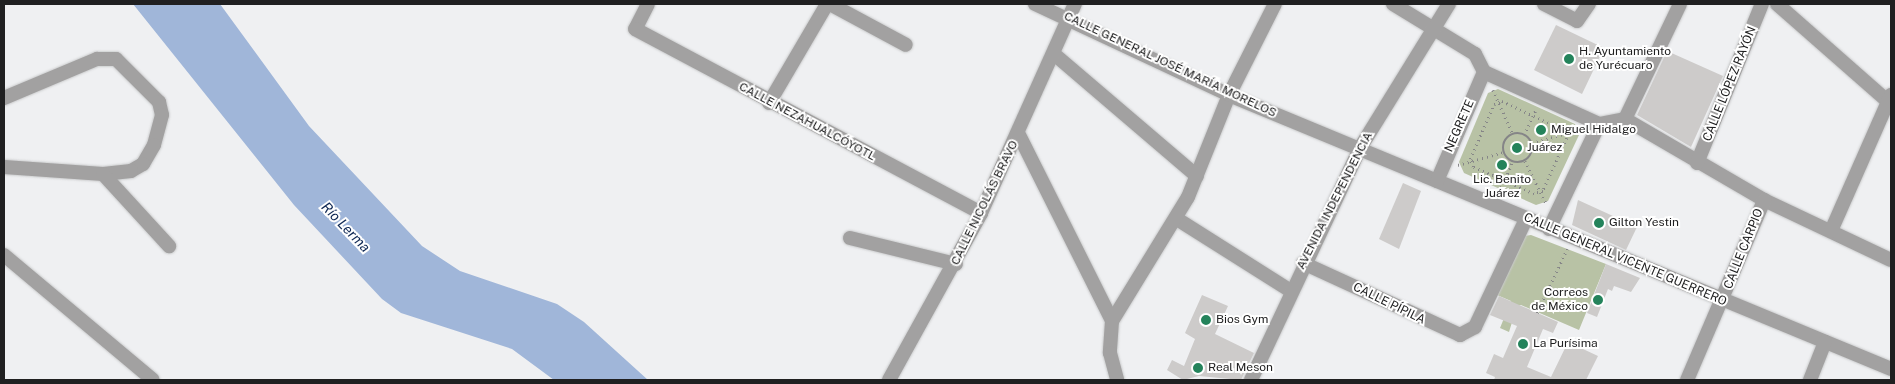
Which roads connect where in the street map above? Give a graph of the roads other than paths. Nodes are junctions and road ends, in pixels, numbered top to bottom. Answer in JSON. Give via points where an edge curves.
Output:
{"nodes":[{"id":1,"x":648,"y":4,"type":"edge"},
{"id":2,"x":828,"y":4,"type":"edge"},
{"id":3,"x":1035,"y":4,"type":"edge"},
{"id":4,"x":1075,"y":4,"type":"edge"},
{"id":5,"x":1274,"y":4,"type":"edge"},
{"id":6,"x":1393,"y":4,"type":"edge"},
{"id":7,"x":1449,"y":4,"type":"edge"},
{"id":8,"x":1544,"y":4,"type":"edge"},
{"id":9,"x":1589,"y":4,"type":"edge"},
{"id":10,"x":1680,"y":4,"type":"edge"},
{"id":11,"x":1762,"y":4,"type":"edge"},
{"id":12,"x":1777,"y":4,"type":"edge"},
{"id":13,"x":1069,"y":19,"type":"junction"},
{"id":14,"x":1435,"y":28,"type":"junction"},
{"id":15,"x":906,"y":45,"type":"dead end"},
{"id":16,"x":1054,"y":54,"type":"junction"},
{"id":17,"x":1484,"y":72,"type":"junction"},
{"id":18,"x":1228,"y":95,"type":"junction"},
{"id":19,"x":4,"y":98,"type":"edge"},
{"id":20,"x":1890,"y":101,"type":"edge"},
{"id":21,"x":769,"y":103,"type":"junction"},
{"id":22,"x":1625,"y":119,"type":"junction"},
{"id":23,"x":1599,"y":124,"type":"junction"},
{"id":24,"x":1019,"y":135,"type":"junction"},
{"id":25,"x":1360,"y":148,"type":"junction"},
{"id":26,"x":1697,"y":163,"type":"junction"},
{"id":27,"x":4,"y":167,"type":"edge"},
{"id":28,"x":103,"y":174,"type":"junction"},
{"id":29,"x":1198,"y":176,"type":"junction"},
{"id":30,"x":1437,"y":181,"type":"junction"},
{"id":31,"x":1764,"y":200,"type":"junction"},
{"id":32,"x":981,"y":213,"type":"junction"},
{"id":33,"x":1526,"y":218,"type":"junction"},
{"id":34,"x":1176,"y":219,"type":"junction"},
{"id":35,"x":1549,"y":229,"type":"junction"},
{"id":36,"x":1831,"y":232,"type":"junction"},
{"id":37,"x":850,"y":238,"type":"dead end"},
{"id":38,"x":170,"y":246,"type":"dead end"},
{"id":39,"x":4,"y":255,"type":"edge"},
{"id":40,"x":1891,"y":260,"type":"edge"},
{"id":41,"x":1303,"y":263,"type":"junction"},
{"id":42,"x":956,"y":264,"type":"junction"},
{"id":43,"x":1291,"y":291,"type":"junction"},
{"id":44,"x":1722,"y":302,"type":"junction"},
{"id":45,"x":1112,"y":322,"type":"junction"},
{"id":46,"x":1825,"y":342,"type":"junction"},
{"id":47,"x":1891,"y":369,"type":"edge"},
{"id":48,"x":153,"y":380,"type":"edge"},
{"id":49,"x":889,"y":380,"type":"edge"},
{"id":50,"x":1118,"y":380,"type":"edge"},
{"id":51,"x":1251,"y":380,"type":"edge"},
{"id":52,"x":1687,"y":380,"type":"edge"},
{"id":53,"x":1810,"y":380,"type":"edge"}],
"edges":[{"from":1,"to":21,"type":"street","name":"CALLE NEZAHUALCÓYOTL","via":[[635,29]]},
{"from":2,"to":15,"type":"street"},
{"from":2,"to":21,"type":"street"},
{"from":3,"to":13,"type":"street","name":"CALLE GENERAL JOSÉ MARÍA MORELOS"},
{"from":4,"to":13,"type":"street","name":"CALLE NICOLÁS BRAVO"},
{"from":5,"to":18,"type":"street"},
{"from":6,"to":14,"type":"street"},
{"from":7,"to":14,"type":"street","name":"AVENIDA INDEPENDENCIA"},
{"from":8,"to":9,"type":"street","via":[[1576,21]]},
{"from":10,"to":22,"type":"street"},
{"from":11,"to":26,"type":"street","name":"CALLE LÓPEZ RAYÓN"},
{"from":12,"to":20,"type":"street"},
{"from":13,"to":16,"type":"street","name":"CALLE NICOLÁS BRAVO"},
{"from":13,"to":18,"type":"street","name":"CALLE GENERAL JOSÉ MARÍA MORELOS"},
{"from":14,"to":17,"type":"street","via":[[1475,54]]},
{"from":14,"to":25,"type":"street","name":"AVENIDA INDEPENDENCIA"},
{"from":16,"to":24,"type":"street","name":"CALLE NICOLÁS BRAVO"},
{"from":16,"to":29,"type":"street"},
{"from":17,"to":23,"type":"street"},
{"from":17,"to":30,"type":"street","name":"NEGRETE"},
{"from":18,"to":25,"type":"street","name":"CALLE GENERAL JOSÉ MARÍA MORELOS"},
{"from":18,"to":29,"type":"street"},
{"from":19,"to":28,"type":"street","via":[[97,59],[116,59],[159,102],[160,128],[143,164],[131,171]]},
{"from":20,"to":36,"type":"street"},
{"from":21,"to":32,"type":"street","name":"CALLE NEZAHUALCÓYOTL"},
{"from":22,"to":23,"type":"street"},
{"from":22,"to":26,"type":"street"},
{"from":23,"to":35,"type":"street"},
{"from":24,"to":32,"type":"street","name":"CALLE NICOLÁS BRAVO"},
{"from":24,"to":45,"type":"street"},
{"from":25,"to":30,"type":"street","name":"CALLE GENERAL VICENTE GUERRERO"},
{"from":25,"to":41,"type":"street","name":"AVENIDA INDEPENDENCIA"},
{"from":26,"to":31,"type":"street"},
{"from":27,"to":28,"type":"street"},
{"from":28,"to":38,"type":"street"},
{"from":29,"to":34,"type":"street"},
{"from":30,"to":33,"type":"street","name":"CALLE GENERAL VICENTE GUERRERO"},
{"from":31,"to":36,"type":"street"},
{"from":31,"to":44,"type":"street","name":"CALLE CARPIO"},
{"from":32,"to":42,"type":"street","name":"CALLE NICOLÁS BRAVO"},
{"from":33,"to":35,"type":"street","name":"CALLE GENERAL VICENTE GUERRERO"},
{"from":33,"to":41,"type":"street","name":"CALLE PÍPILA","via":[[1475,327],[1460,335]]},
{"from":34,"to":43,"type":"street"},
{"from":34,"to":45,"type":"street"},
{"from":35,"to":44,"type":"street","name":"CALLE GENERAL VICENTE GUERRERO"},
{"from":36,"to":40,"type":"street"},
{"from":37,"to":42,"type":"street"},
{"from":39,"to":48,"type":"street"},
{"from":41,"to":43,"type":"street","name":"AVENIDA INDEPENDENCIA"},
{"from":42,"to":49,"type":"street","name":"CALLE NICOLÁS BRAVO"},
{"from":43,"to":51,"type":"street","name":"AVENIDA INDEPENDENCIA"},
{"from":44,"to":46,"type":"street","name":"CALLE GENERAL VICENTE GUERRERO"},
{"from":44,"to":52,"type":"street","name":"CALLE CARPIO"},
{"from":45,"to":50,"type":"street","via":[[1110,354]]},
{"from":46,"to":47,"type":"street","name":"CALLE GENERAL VICENTE GUERRERO"},
{"from":46,"to":53,"type":"street"}]}
